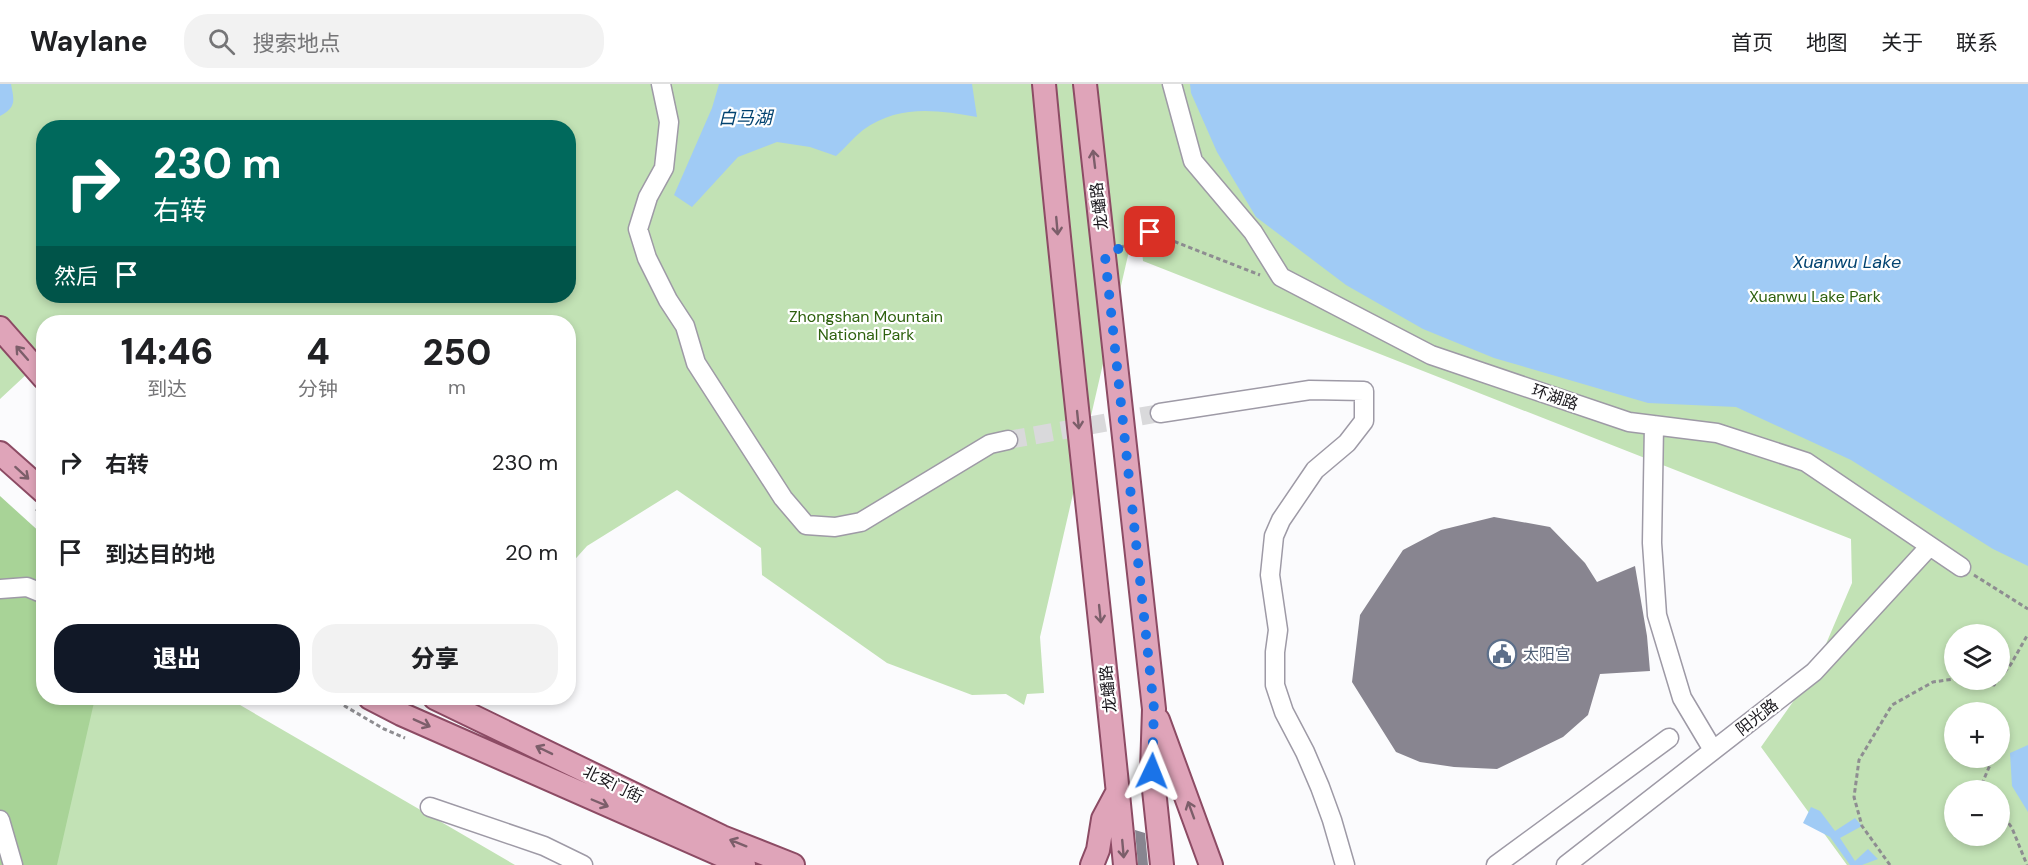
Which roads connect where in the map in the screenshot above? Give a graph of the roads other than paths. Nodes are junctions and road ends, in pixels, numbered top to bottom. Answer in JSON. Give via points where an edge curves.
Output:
{"nodes":[{"id":1,"x":661,"y":84,"type":"edge"},
{"id":2,"x":1044,"y":84,"type":"edge"},
{"id":3,"x":1085,"y":84,"type":"edge"},
{"id":4,"x":1172,"y":84,"type":"edge"},
{"id":5,"x":0,"y":328,"type":"edge"},
{"id":6,"x":36,"y":369,"type":"edge"},
{"id":7,"x":1160,"y":413,"type":"tunnel mouth"},
{"id":8,"x":1654,"y":425,"type":"junction"},
{"id":9,"x":1008,"y":440,"type":"tunnel mouth"},
{"id":10,"x":0,"y":453,"type":"edge"},
{"id":11,"x":36,"y":485,"type":"edge"},
{"id":12,"x":1929,"y":547,"type":"junction"},
{"id":13,"x":1961,"y":567,"type":"road end"},
{"id":14,"x":0,"y":589,"type":"edge"},
{"id":15,"x":36,"y":591,"type":"edge"},
{"id":16,"x":384,"y":705,"type":"edge"},
{"id":17,"x":449,"y":705,"type":"edge"},
{"id":18,"x":1154,"y":709,"type":"junction"},
{"id":19,"x":1669,"y":738,"type":"dead end"},
{"id":20,"x":1713,"y":750,"type":"junction"},
{"id":21,"x":1118,"y":791,"type":"junction"},
{"id":22,"x":430,"y":807,"type":"dead end"},
{"id":23,"x":0,"y":819,"type":"edge"},
{"id":24,"x":13,"y":865,"type":"edge"},
{"id":25,"x":583,"y":865,"type":"edge"},
{"id":26,"x":744,"y":865,"type":"edge"},
{"id":27,"x":793,"y":865,"type":"edge"},
{"id":28,"x":1092,"y":865,"type":"edge"},
{"id":29,"x":1125,"y":865,"type":"edge"},
{"id":30,"x":1162,"y":865,"type":"edge"},
{"id":31,"x":1211,"y":865,"type":"edge"},
{"id":32,"x":1345,"y":865,"type":"edge"},
{"id":33,"x":1496,"y":865,"type":"edge"},
{"id":34,"x":1566,"y":865,"type":"edge"}],
"edges":[{"from":1,"to":9,"type":"street","via":[[669,122],[664,168],[648,197],[638,229],[647,258],[686,326],[696,363],[783,498],[806,525],[835,527],[861,522],[990,444]]},
{"from":2,"to":21,"type":"main road","name":"龙蟠路","one_way":true},
{"from":18,"to":3,"type":"main road","name":"龙蟠路","one_way":true},
{"from":4,"to":8,"type":"street","name":"环湖路","via":[[1193,161],[1253,232],[1281,277],[1431,355],[1629,422]]},
{"from":6,"to":5,"type":"main road","one_way":true},
{"from":7,"to":32,"type":"street","via":[[1310,390],[1364,391],[1364,421],[1347,443],[1314,470],[1281,520],[1274,536],[1270,575],[1278,630],[1275,685],[1320,788]]},
{"from":8,"to":12,"type":"street","name":"环湖路","via":[[1717,433],[1806,462]]},
{"from":8,"to":20,"type":"street","via":[[1652,543],[1657,615],[1682,698]]},
{"from":10,"to":11,"type":"main road","one_way":true},
{"from":12,"to":13,"type":"street","name":"环湖路"},
{"from":12,"to":20,"type":"street","name":"阳光路","via":[[1814,672]]},
{"from":14,"to":15,"type":"street","via":[[27,587]]},
{"from":16,"to":26,"type":"main road","one_way":true},
{"from":27,"to":17,"type":"main road","name":"北安门街","one_way":true,"via":[[722,837]]},
{"from":18,"to":30,"type":"main road","name":"龙蟠路","via":[[1152,771]]},
{"from":31,"to":18,"type":"main road","one_way":true},
{"from":19,"to":33,"type":"street"},
{"from":20,"to":34,"type":"street","name":"阳光路"},
{"from":21,"to":28,"type":"main road","via":[[1102,819]]},
{"from":21,"to":29,"type":"main road","name":"龙蟠路","one_way":true},
{"from":22,"to":25,"type":"street","via":[[544,846]]},
{"from":23,"to":24,"type":"street"}]}
